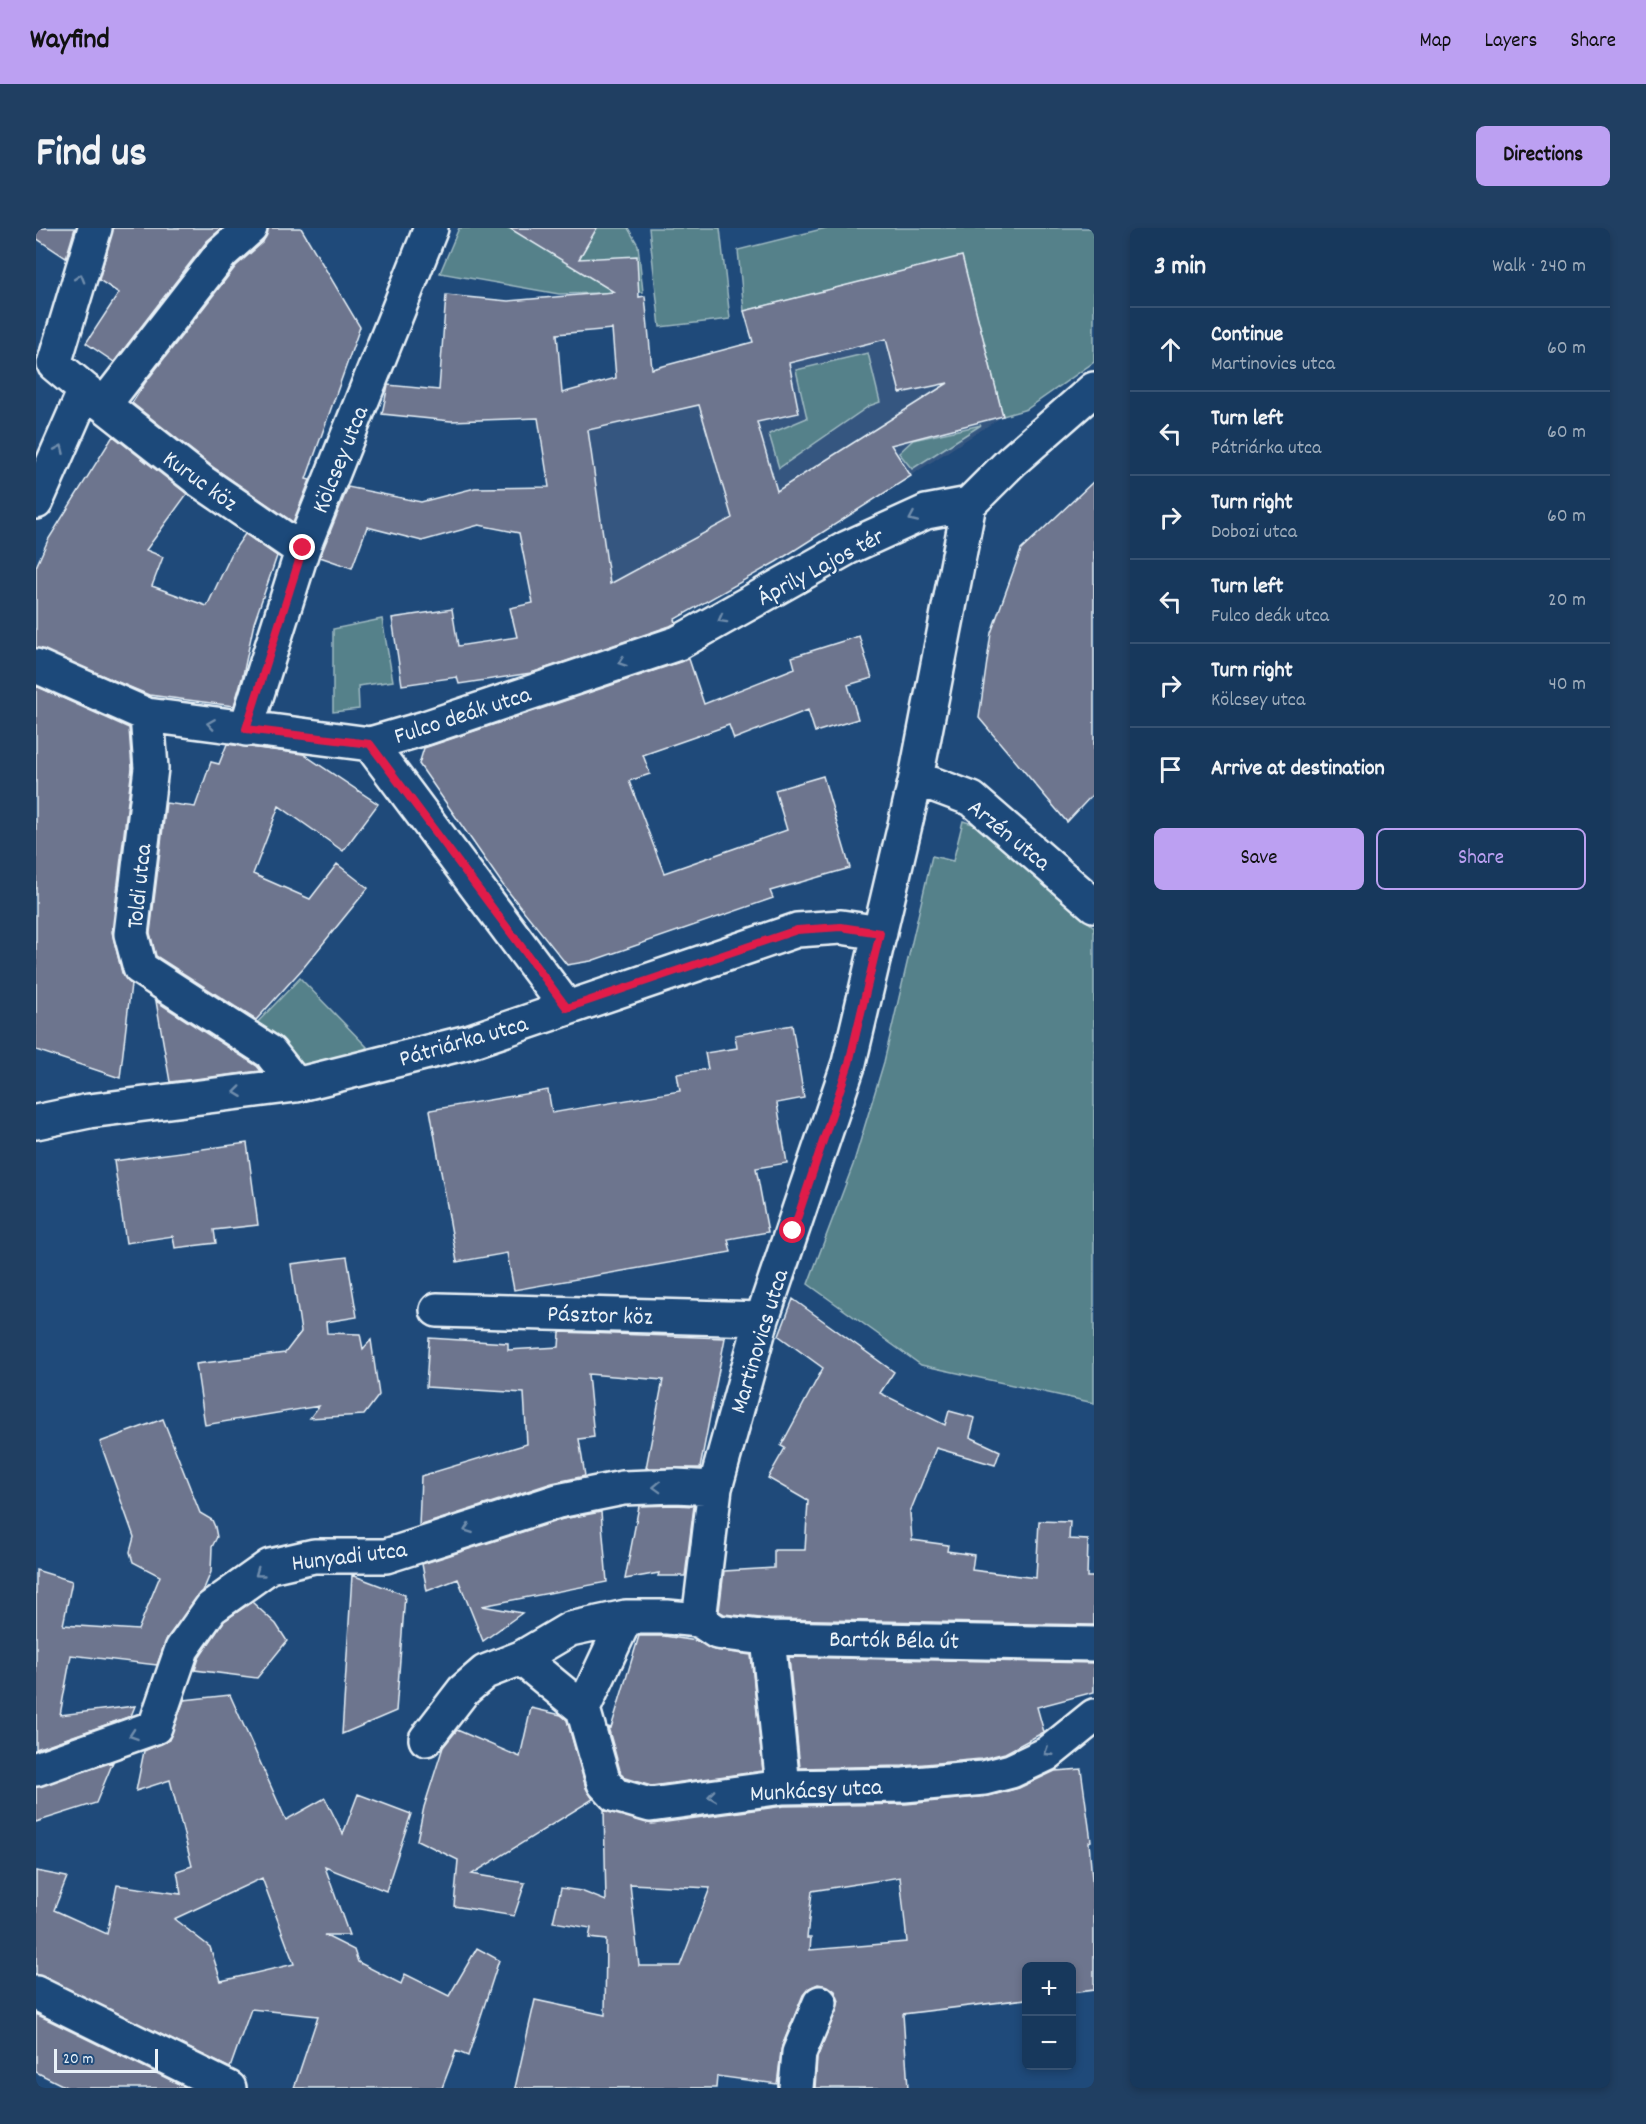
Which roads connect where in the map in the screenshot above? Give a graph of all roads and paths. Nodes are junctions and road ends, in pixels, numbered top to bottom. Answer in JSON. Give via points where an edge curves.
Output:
{"nodes":[{"id":1,"x":95,"y":228,"type":"edge"},
{"id":2,"x":250,"y":228,"type":"edge"},
{"id":3,"x":431,"y":228,"type":"edge"},
{"id":4,"x":45,"y":359,"type":"edge"},
{"id":5,"x":1094,"y":390,"type":"edge"},
{"id":6,"x":95,"y":398,"type":"junction"},
{"id":7,"x":36,"y":502,"type":"edge"},
{"id":8,"x":969,"y":504,"type":"junction"},
{"id":9,"x":303,"y":548,"type":"junction"},
{"id":10,"x":678,"y":643,"type":"joint"},
{"id":11,"x":36,"y":666,"type":"edge"},
{"id":12,"x":147,"y":715,"type":"junction"},
{"id":13,"x":246,"y":729,"type":"junction"},
{"id":14,"x":370,"y":744,"type":"junction"},
{"id":15,"x":916,"y":778,"type":"junction"},
{"id":16,"x":1094,"y":905,"type":"edge"},
{"id":17,"x":880,"y":933,"type":"junction"},
{"id":18,"x":567,"y":1008,"type":"junction"},
{"id":19,"x":296,"y":1085,"type":"junction"},
{"id":20,"x":36,"y":1122,"type":"edge"},
{"id":21,"x":437,"y":1310,"type":"dead end"},
{"id":22,"x":762,"y":1319,"type":"junction"},
{"id":23,"x":716,"y":1488,"type":"junction"},
{"id":24,"x":626,"y":1617,"type":"junction"},
{"id":25,"x":699,"y":1620,"type":"junction"},
{"id":26,"x":768,"y":1638,"type":"junction"},
{"id":27,"x":1094,"y":1644,"type":"edge"},
{"id":28,"x":521,"y":1658,"type":"junction"},
{"id":29,"x":583,"y":1709,"type":"junction"},
{"id":30,"x":1094,"y":1716,"type":"edge"},
{"id":31,"x":426,"y":1739,"type":"dead end"},
{"id":32,"x":36,"y":1768,"type":"edge"},
{"id":33,"x":783,"y":1787,"type":"junction"},
{"id":34,"x":36,"y":1993,"type":"edge"},
{"id":35,"x":820,"y":2003,"type":"dead end"},
{"id":36,"x":229,"y":2088,"type":"edge"},
{"id":37,"x":796,"y":2088,"type":"edge"}],
"edges":[{"from":4,"to":1,"type":"street","one_way":true},
{"from":2,"to":6,"type":"street","via":[[222,253]]},
{"from":3,"to":9,"type":"street","name":"Kölcsey utca"},
{"from":4,"to":6,"type":"street","name":"Kuruc köz"},
{"from":5,"to":8,"type":"street"},
{"from":7,"to":6,"type":"street","one_way":true},
{"from":6,"to":9,"type":"street","name":"Kuruc köz","via":[[202,482]]},
{"from":8,"to":10,"type":"street","name":"Áprily Lajos tér","one_way":true,"via":[[926,512],[847,548]]},
{"from":8,"to":15,"type":"street"},
{"from":9,"to":13,"type":"street","name":"Kölcsey utca"},
{"from":10,"to":14,"type":"street","name":"Fulco deák utca","one_way":true},
{"from":11,"to":12,"type":"street","name":"Fulco deák utca"},
{"from":13,"to":12,"type":"street","name":"Fulco deák utca","one_way":true},
{"from":12,"to":19,"type":"street","name":"Toldi utca","via":[[151,768],[131,934],[140,968],[270,1052]]},
{"from":13,"to":14,"type":"street","name":"Fulco deák utca"},
{"from":14,"to":18,"type":"street"},
{"from":15,"to":16,"type":"street","name":"Arzén utca","via":[[972,800]]},
{"from":15,"to":17,"type":"street","name":"Martinovics utca"},
{"from":17,"to":18,"type":"street","name":"Pátriárka utca","via":[[841,927],[797,930]]},
{"from":17,"to":22,"type":"street","name":"Martinovics utca","via":[[849,1063]]},
{"from":18,"to":19,"type":"street","name":"Pátriárka utca","via":[[468,1042]]},
{"from":19,"to":20,"type":"street","name":"Pátriárka utca","one_way":true},
{"from":21,"to":22,"type":"street","name":"Pásztor köz"},
{"from":22,"to":23,"type":"street","name":"Martinovics utca"},
{"from":23,"to":25,"type":"street","name":"Martinovics utca"},
{"from":23,"to":32,"type":"street","name":"Hunyadi utca","one_way":true,"via":[[623,1488],[558,1501],[386,1556],[314,1556],[270,1566],[211,1608],[182,1648],[155,1727]]},
{"from":24,"to":25,"type":"street"},
{"from":24,"to":28,"type":"street","via":[[570,1629]]},
{"from":24,"to":29,"type":"street"},
{"from":25,"to":26,"type":"street","name":"Bartók Béla út","via":[[717,1632]]},
{"from":26,"to":27,"type":"street","name":"Bartók Béla út"},
{"from":26,"to":33,"type":"street"},
{"from":28,"to":29,"type":"street"},
{"from":28,"to":31,"type":"street","via":[[485,1672],[444,1714]]},
{"from":33,"to":29,"type":"street","name":"Munkácsy utca","one_way":true,"via":[[650,1805],[615,1795],[604,1783]]},
{"from":30,"to":33,"type":"street","name":"Munkácsy utca","one_way":true,"via":[[1047,1754],[1011,1771],[984,1778],[904,1785]]},
{"from":34,"to":36,"type":"street"},
{"from":35,"to":37,"type":"street","via":[[799,2053]]}]}
